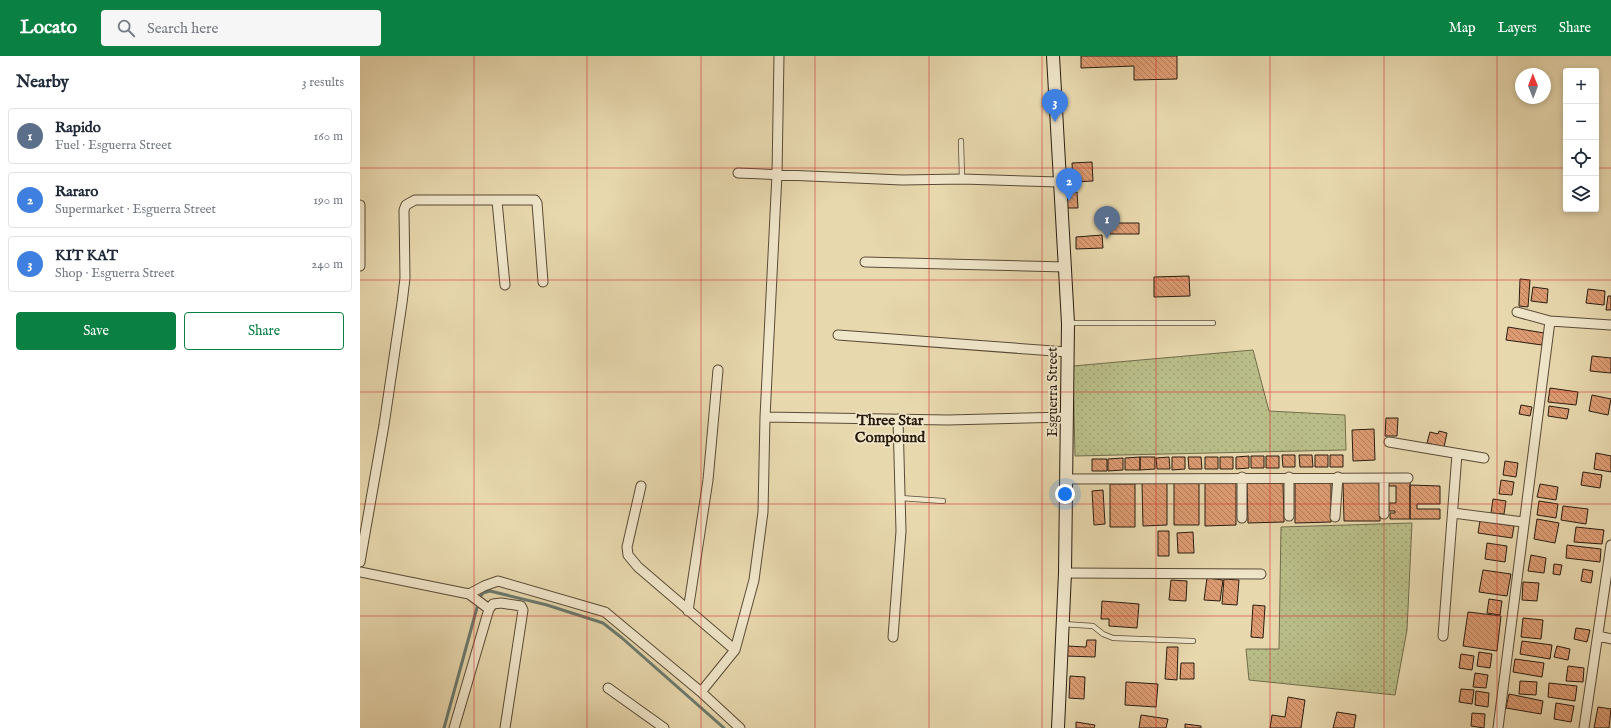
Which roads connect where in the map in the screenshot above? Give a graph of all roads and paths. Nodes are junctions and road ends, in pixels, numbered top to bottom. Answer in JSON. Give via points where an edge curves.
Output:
{"nodes":[{"id":1,"x":779,"y":56,"type":"edge"},
{"id":2,"x":1053,"y":56,"type":"edge"},
{"id":3,"x":962,"y":141,"type":"dead end"},
{"id":4,"x":738,"y":173,"type":"dead end"},
{"id":5,"x":777,"y":174,"type":"junction"},
{"id":6,"x":962,"y":179,"type":"junction"},
{"id":7,"x":1059,"y":182,"type":"junction"},
{"id":8,"x":497,"y":201,"type":"junction"},
{"id":9,"x":360,"y":205,"type":"edge"},
{"id":10,"x":865,"y":262,"type":"dead end"},
{"id":11,"x":360,"y":266,"type":"edge"},
{"id":12,"x":1065,"y":267,"type":"junction"},
{"id":13,"x":543,"y":282,"type":"dead end"},
{"id":14,"x":505,"y":285,"type":"dead end"},
{"id":15,"x":1518,"y":312,"type":"dead end"},
{"id":16,"x":1550,"y":321,"type":"junction"},
{"id":17,"x":1068,"y":323,"type":"junction"},
{"id":18,"x":1213,"y":323,"type":"dead end"},
{"id":19,"x":1611,"y":326,"type":"edge"},
{"id":20,"x":838,"y":335,"type":"dead end"},
{"id":21,"x":1068,"y":352,"type":"junction"},
{"id":22,"x":718,"y":370,"type":"dead end"},
{"id":23,"x":765,"y":417,"type":"junction"},
{"id":24,"x":1067,"y":417,"type":"junction"},
{"id":25,"x":898,"y":419,"type":"junction"},
{"id":26,"x":1389,"y":442,"type":"dead end"},
{"id":27,"x":1457,"y":454,"type":"junction"},
{"id":28,"x":1484,"y":458,"type":"dead end"},
{"id":29,"x":1242,"y":477,"type":"junction"},
{"id":30,"x":1289,"y":477,"type":"junction"},
{"id":31,"x":1338,"y":478,"type":"junction"},
{"id":32,"x":1384,"y":478,"type":"junction"},
{"id":33,"x":1408,"y":478,"type":"dead end"},
{"id":34,"x":1067,"y":479,"type":"junction"},
{"id":35,"x":641,"y":486,"type":"dead end"},
{"id":36,"x":900,"y":498,"type":"junction"},
{"id":37,"x":943,"y":501,"type":"dead end"},
{"id":38,"x":1453,"y":513,"type":"junction"},
{"id":39,"x":1384,"y":514,"type":"dead end"},
{"id":40,"x":1289,"y":516,"type":"dead end"},
{"id":41,"x":1336,"y":517,"type":"dead end"},
{"id":42,"x":1242,"y":518,"type":"dead end"},
{"id":43,"x":1523,"y":522,"type":"junction"},
{"id":44,"x":1611,"y":545,"type":"edge"},
{"id":45,"x":360,"y":562,"type":"edge"},
{"id":46,"x":360,"y":572,"type":"edge"},
{"id":47,"x":1065,"y":573,"type":"junction"},
{"id":48,"x":1261,"y":574,"type":"dead end"},
{"id":49,"x":469,"y":594,"type":"junction"},
{"id":50,"x":489,"y":609,"type":"junction"},
{"id":51,"x":688,"y":610,"type":"junction"},
{"id":52,"x":1063,"y":624,"type":"junction"},
{"id":53,"x":1443,"y":636,"type":"dead end"},
{"id":54,"x":1599,"y":636,"type":"junction"},
{"id":55,"x":893,"y":637,"type":"dead end"},
{"id":56,"x":1611,"y":639,"type":"edge"},
{"id":57,"x":1193,"y":641,"type":"dead end"},
{"id":58,"x":735,"y":650,"type":"junction"},
{"id":59,"x":608,"y":688,"type":"dead end"},
{"id":60,"x":700,"y":692,"type":"junction"},
{"id":61,"x":454,"y":728,"type":"edge"},
{"id":62,"x":505,"y":728,"type":"edge"},
{"id":63,"x":664,"y":728,"type":"edge"},
{"id":64,"x":740,"y":728,"type":"edge"},
{"id":65,"x":1058,"y":728,"type":"edge"},
{"id":66,"x":1498,"y":728,"type":"edge"},
{"id":67,"x":1584,"y":728,"type":"edge"}],
"edges":[{"from":1,"to":5,"type":"street"},
{"from":2,"to":7,"type":"main road","name":"Esguerra Street"},
{"from":3,"to":6,"type":"lane"},
{"from":4,"to":5,"type":"street"},
{"from":5,"to":6,"type":"street","via":[[902,180]]},
{"from":5,"to":23,"type":"street"},
{"from":6,"to":7,"type":"street"},
{"from":7,"to":12,"type":"main road","name":"Esguerra Street"},
{"from":8,"to":13,"type":"street","via":[[533,200],[537,203]]},
{"from":8,"to":14,"type":"street"},
{"from":8,"to":45,"type":"street","via":[[415,200],[406,205],[404,210],[405,278],[402,303]]},
{"from":9,"to":11,"type":"street"},
{"from":10,"to":12,"type":"street"},
{"from":12,"to":17,"type":"main road","name":"Esguerra Street"},
{"from":15,"to":16,"type":"street"},
{"from":16,"to":19,"type":"street"},
{"from":16,"to":43,"type":"street"},
{"from":17,"to":18,"type":"lane"},
{"from":17,"to":21,"type":"main road","name":"Esguerra Street"},
{"from":20,"to":21,"type":"street"},
{"from":21,"to":24,"type":"main road","name":"Esguerra Street"},
{"from":22,"to":51,"type":"street","via":[[708,480]]},
{"from":23,"to":25,"type":"street"},
{"from":23,"to":58,"type":"street","via":[[762,520],[754,580]]},
{"from":24,"to":25,"type":"street"},
{"from":24,"to":34,"type":"main road","name":"Esguerra Street"},
{"from":25,"to":36,"type":"street"},
{"from":26,"to":27,"type":"street"},
{"from":27,"to":28,"type":"street"},
{"from":27,"to":38,"type":"street"},
{"from":29,"to":30,"type":"street"},
{"from":29,"to":34,"type":"street"},
{"from":29,"to":42,"type":"street"},
{"from":30,"to":31,"type":"street"},
{"from":30,"to":40,"type":"street"},
{"from":31,"to":32,"type":"street"},
{"from":31,"to":41,"type":"street"},
{"from":32,"to":33,"type":"street"},
{"from":32,"to":39,"type":"street"},
{"from":34,"to":47,"type":"main road","name":"Esguerra Street"},
{"from":35,"to":51,"type":"street","via":[[627,547],[628,555],[638,567]]},
{"from":36,"to":37,"type":"lane"},
{"from":36,"to":55,"type":"street"},
{"from":38,"to":43,"type":"street"},
{"from":38,"to":53,"type":"street"},
{"from":43,"to":66,"type":"street"},
{"from":44,"to":54,"type":"street"},
{"from":46,"to":49,"type":"street"},
{"from":47,"to":48,"type":"street"},
{"from":47,"to":52,"type":"main road","name":"Esguerra Street"},
{"from":49,"to":50,"type":"street"},
{"from":49,"to":60,"type":"street","via":[[498,581],[605,612]]},
{"from":50,"to":61,"type":"street"},
{"from":50,"to":62,"type":"street","via":[[496,603],[522,608]]},
{"from":51,"to":58,"type":"street"},
{"from":52,"to":57,"type":"lane","via":[[1093,626],[1113,638]]},
{"from":52,"to":65,"type":"main road","name":"Esguerra Street"},
{"from":54,"to":56,"type":"street"},
{"from":54,"to":67,"type":"street"},
{"from":58,"to":60,"type":"street"},
{"from":59,"to":63,"type":"street"},
{"from":60,"to":64,"type":"street"}]}
